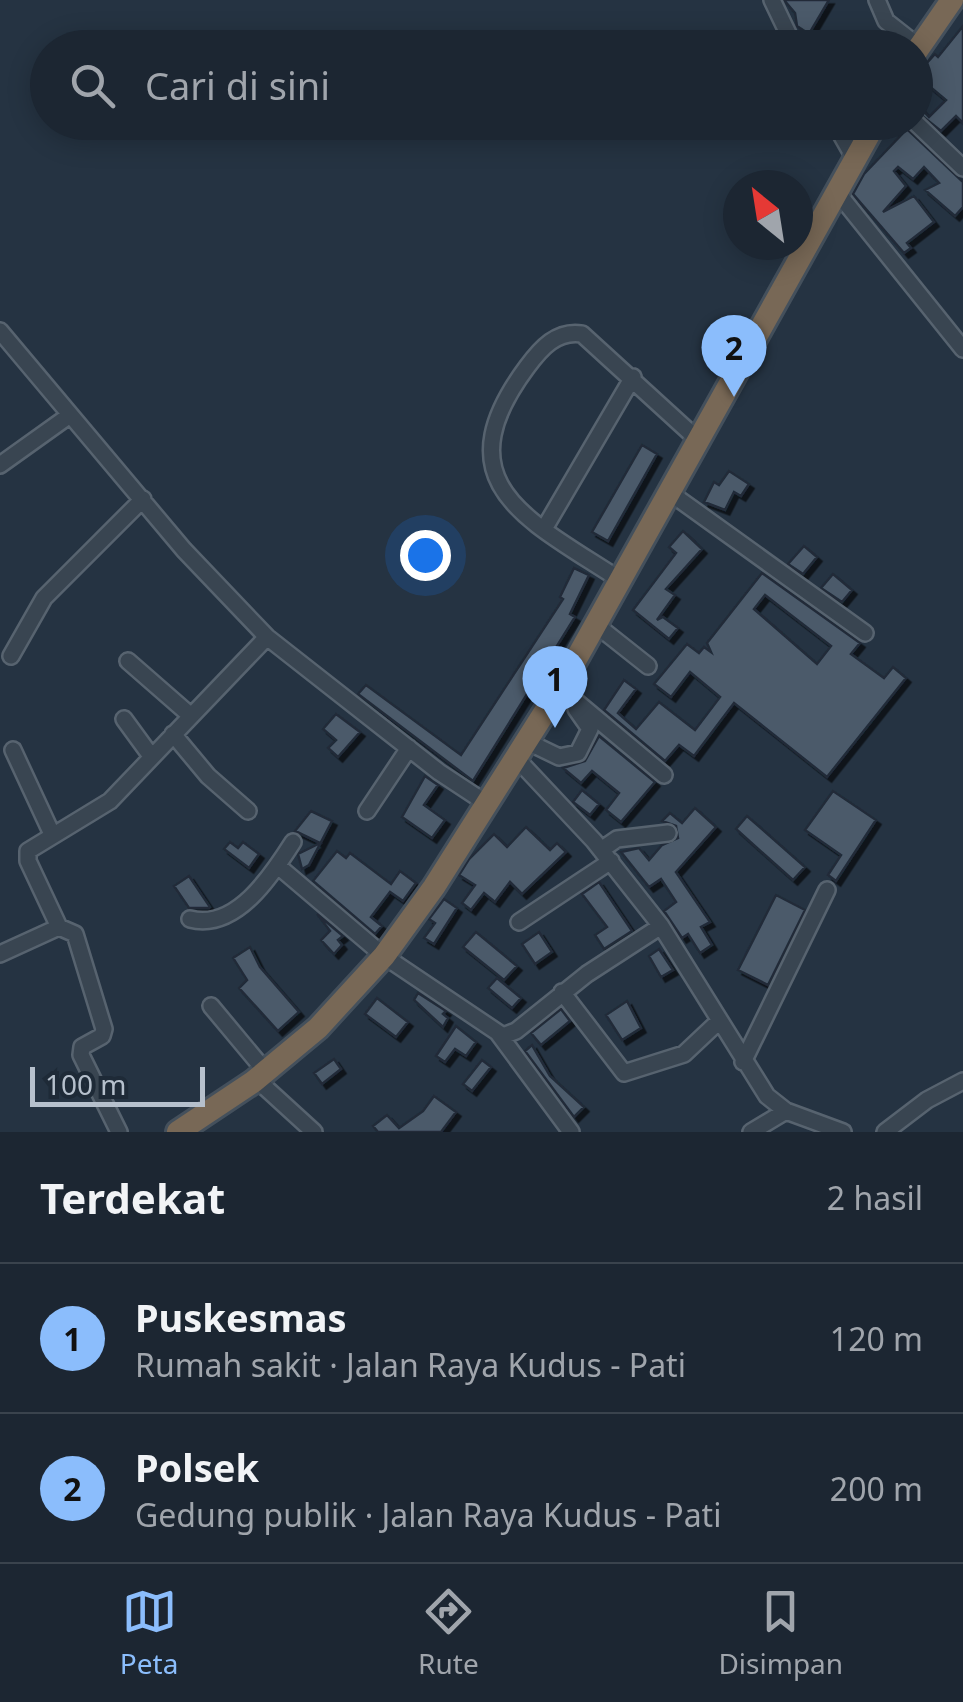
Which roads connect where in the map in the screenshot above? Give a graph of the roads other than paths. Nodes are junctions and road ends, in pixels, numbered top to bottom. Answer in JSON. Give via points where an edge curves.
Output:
{"nodes":[{"id":1,"x":772,"y":0,"type":"edge"},
{"id":2,"x":876,"y":0,"type":"edge"},
{"id":3,"x":952,"y":0,"type":"edge"},
{"id":4,"x":786,"y":30,"type":"edge"},
{"id":5,"x":895,"y":30,"type":"edge"},
{"id":6,"x":931,"y":30,"type":"edge"},
{"id":7,"x":933,"y":139,"type":"edge"},
{"id":8,"x":844,"y":140,"type":"edge"},
{"id":9,"x":866,"y":140,"type":"edge"},
{"id":10,"x":855,"y":160,"type":"junction"},
{"id":11,"x":963,"y":168,"type":"edge"},
{"id":12,"x":837,"y":192,"type":"junction"},
{"id":13,"x":0,"y":332,"type":"edge"},
{"id":14,"x":963,"y":349,"type":"edge"},
{"id":15,"x":633,"y":377,"type":"junction"},
{"id":16,"x":70,"y":415,"type":"junction"},
{"id":17,"x":697,"y":439,"type":"junction"},
{"id":18,"x":0,"y":465,"type":"edge"},
{"id":19,"x":669,"y":492,"type":"junction"},
{"id":20,"x":143,"y":499,"type":"junction"},
{"id":21,"x":544,"y":529,"type":"junction"},
{"id":22,"x":620,"y":580,"type":"junction"},
{"id":23,"x":595,"y":624,"type":"junction"},
{"id":24,"x":864,"y":633,"type":"dead end"},
{"id":25,"x":267,"y":637,"type":"junction"},
{"id":26,"x":11,"y":656,"type":"dead end"},
{"id":27,"x":128,"y":661,"type":"dead end"},
{"id":28,"x":648,"y":666,"type":"dead end"},
{"id":29,"x":558,"y":691,"type":"junction"},
{"id":30,"x":190,"y":716,"type":"junction"},
{"id":31,"x":124,"y":718,"type":"dead end"},
{"id":32,"x":173,"y":734,"type":"junction"},
{"id":33,"x":409,"y":748,"type":"junction"},
{"id":34,"x":13,"y":750,"type":"dead end"},
{"id":35,"x":523,"y":751,"type":"junction"},
{"id":36,"x":151,"y":756,"type":"junction"},
{"id":37,"x":664,"y":775,"type":"dead end"},
{"id":38,"x":489,"y":805,"type":"junction"},
{"id":39,"x":248,"y":811,"type":"dead end"},
{"id":40,"x":367,"y":811,"type":"dead end"},
{"id":41,"x":668,"y":832,"type":"dead end"},
{"id":42,"x":52,"y":834,"type":"junction"},
{"id":43,"x":293,"y":842,"type":"dead end"},
{"id":44,"x":606,"y":856,"type":"junction"},
{"id":45,"x":278,"y":866,"type":"junction"},
{"id":46,"x":827,"y":890,"type":"dead end"},
{"id":47,"x":190,"y":919,"type":"dead end"},
{"id":48,"x":518,"y":922,"type":"dead end"},
{"id":49,"x":661,"y":926,"type":"junction"},
{"id":50,"x":59,"y":927,"type":"junction"},
{"id":51,"x":0,"y":954,"type":"edge"},
{"id":52,"x":384,"y":956,"type":"junction"},
{"id":53,"x":562,"y":992,"type":"junction"},
{"id":54,"x":211,"y":1006,"type":"dead end"},
{"id":55,"x":718,"y":1022,"type":"junction"},
{"id":56,"x":498,"y":1033,"type":"junction"},
{"id":57,"x":743,"y":1062,"type":"junction"},
{"id":58,"x":261,"y":1076,"type":"junction"},
{"id":59,"x":963,"y":1081,"type":"edge"},
{"id":60,"x":786,"y":1110,"type":"junction"},
{"id":61,"x":120,"y":1132,"type":"edge"},
{"id":62,"x":178,"y":1132,"type":"edge"},
{"id":63,"x":314,"y":1132,"type":"edge"},
{"id":64,"x":572,"y":1132,"type":"edge"},
{"id":65,"x":751,"y":1132,"type":"edge"},
{"id":66,"x":843,"y":1132,"type":"edge"},
{"id":67,"x":884,"y":1132,"type":"edge"}],
"edges":[{"from":1,"to":4,"type":"street"},
{"from":2,"to":5,"type":"street"},
{"from":3,"to":6,"type":"highway"},
{"from":7,"to":11,"type":"street"},
{"from":8,"to":10,"type":"street"},
{"from":9,"to":10,"type":"highway"},
{"from":10,"to":12,"type":"highway"},
{"from":12,"to":14,"type":"street"},
{"from":12,"to":17,"type":"highway"},
{"from":13,"to":16,"type":"street"},
{"from":15,"to":17,"type":"street"},
{"from":15,"to":21,"type":"street"},
{"from":15,"to":21,"type":"street","via":[[590,338],[572,332],[546,344],[505,400],[490,429],[491,462],[510,498]]},
{"from":16,"to":18,"type":"street"},
{"from":16,"to":20,"type":"street"},
{"from":17,"to":19,"type":"highway"},
{"from":19,"to":22,"type":"highway"},
{"from":19,"to":24,"type":"street"},
{"from":20,"to":25,"type":"street"},
{"from":20,"to":26,"type":"street","via":[[44,598]]},
{"from":21,"to":22,"type":"street"},
{"from":22,"to":23,"type":"highway"},
{"from":23,"to":28,"type":"street"},
{"from":23,"to":29,"type":"highway"},
{"from":25,"to":30,"type":"street"},
{"from":25,"to":33,"type":"street"},
{"from":27,"to":30,"type":"street"},
{"from":29,"to":35,"type":"highway"},
{"from":29,"to":35,"type":"street","via":[[590,726],[582,748],[559,757]]},
{"from":29,"to":37,"type":"street"},
{"from":30,"to":32,"type":"street"},
{"from":31,"to":36,"type":"street"},
{"from":32,"to":36,"type":"street"},
{"from":32,"to":39,"type":"street"},
{"from":33,"to":38,"type":"street"},
{"from":33,"to":40,"type":"street"},
{"from":34,"to":42,"type":"street"},
{"from":35,"to":38,"type":"highway"},
{"from":35,"to":44,"type":"street"},
{"from":36,"to":42,"type":"street","via":[[110,801]]},
{"from":38,"to":52,"type":"highway"},
{"from":41,"to":44,"type":"street","via":[[617,839]]},
{"from":42,"to":50,"type":"street","via":[[27,856]]},
{"from":43,"to":45,"type":"street"},
{"from":44,"to":48,"type":"street"},
{"from":44,"to":49,"type":"street"},
{"from":45,"to":47,"type":"street","via":[[235,910],[209,921]]},
{"from":45,"to":52,"type":"street"},
{"from":46,"to":57,"type":"street"},
{"from":49,"to":53,"type":"street"},
{"from":49,"to":55,"type":"street"},
{"from":50,"to":51,"type":"street"},
{"from":50,"to":61,"type":"street","via":[[76,937],[98,998],[104,1032],[80,1052]]},
{"from":52,"to":56,"type":"street"},
{"from":52,"to":58,"type":"highway","via":[[342,1006]]},
{"from":53,"to":55,"type":"street","via":[[624,1073],[684,1054]]},
{"from":53,"to":56,"type":"street","via":[[511,1034]]},
{"from":54,"to":58,"type":"street"},
{"from":55,"to":57,"type":"street"},
{"from":56,"to":64,"type":"street"},
{"from":57,"to":60,"type":"street"},
{"from":58,"to":62,"type":"highway"},
{"from":58,"to":63,"type":"street"},
{"from":59,"to":67,"type":"street"},
{"from":60,"to":65,"type":"street"},
{"from":60,"to":66,"type":"street"}]}
